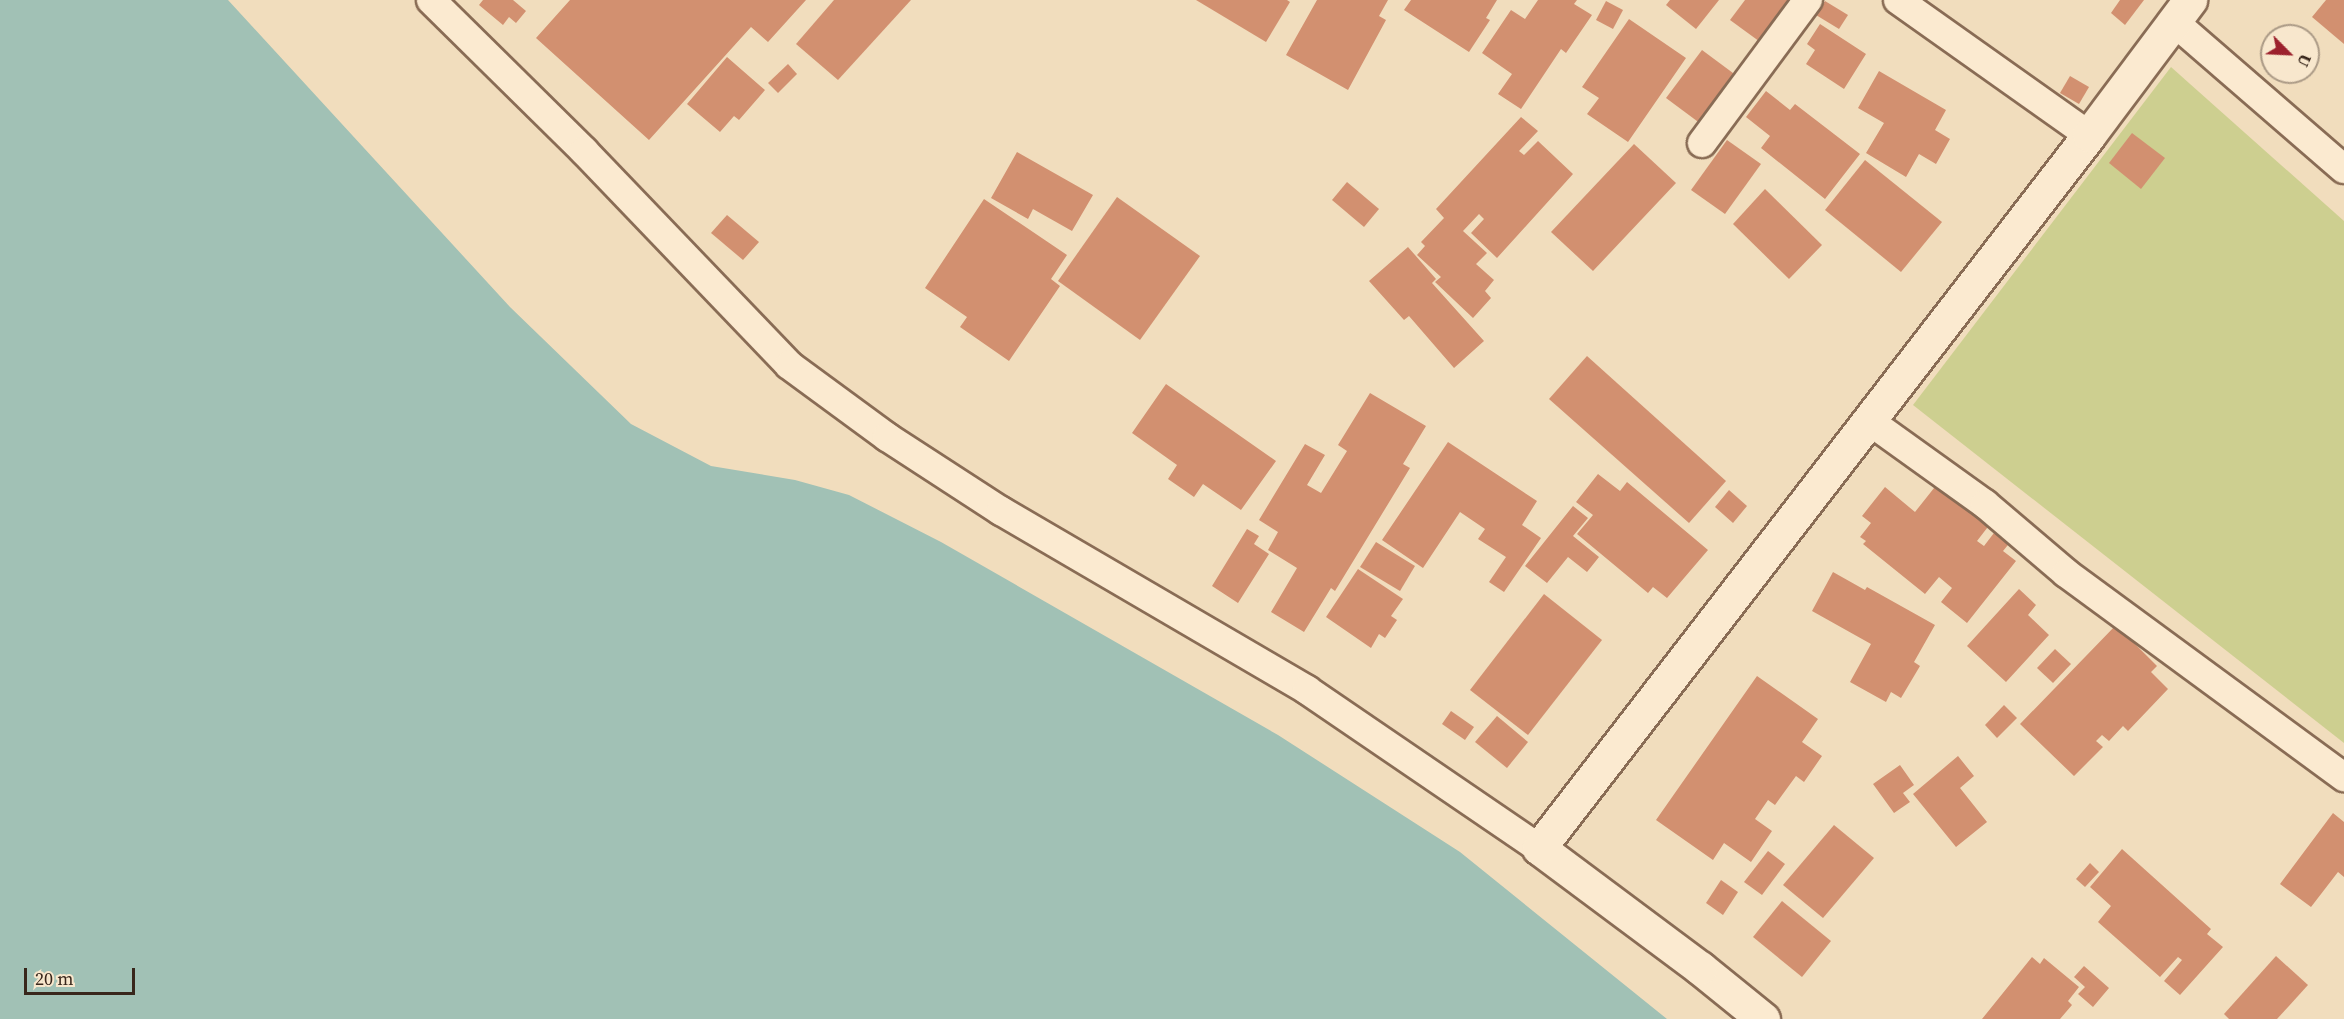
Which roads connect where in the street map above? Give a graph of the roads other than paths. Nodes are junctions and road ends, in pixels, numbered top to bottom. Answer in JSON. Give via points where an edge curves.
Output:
{"nodes":[{"id":1,"x":431,"y":0,"type":"edge"},
{"id":2,"x":1808,"y":0,"type":"edge"},
{"id":3,"x":1898,"y":0,"type":"edge"},
{"id":4,"x":2182,"y":10,"type":"edge"},
{"id":5,"x":2089,"y":135,"type":"junction"},
{"id":6,"x":1702,"y":143,"type":"dead end"},
{"id":7,"x":2344,"y":169,"type":"edge"},
{"id":8,"x":1868,"y":420,"type":"junction"},
{"id":9,"x":2344,"y":777,"type":"edge"},
{"id":10,"x":1539,"y":848,"type":"junction"},
{"id":11,"x":1763,"y":1019,"type":"edge"}],
"edges":[{"from":1,"to":10,"type":"street","via":[[584,151],[789,364],[887,438],[992,505],[1307,690]]},
{"from":2,"to":6,"type":"street"},
{"from":3,"to":5,"type":"street"},
{"from":4,"to":5,"type":"street"},
{"from":4,"to":7,"type":"street"},
{"from":5,"to":8,"type":"street"},
{"from":8,"to":9,"type":"street","via":[[1985,504],[2066,573]]},
{"from":8,"to":10,"type":"street"},
{"from":10,"to":11,"type":"street"}]}
